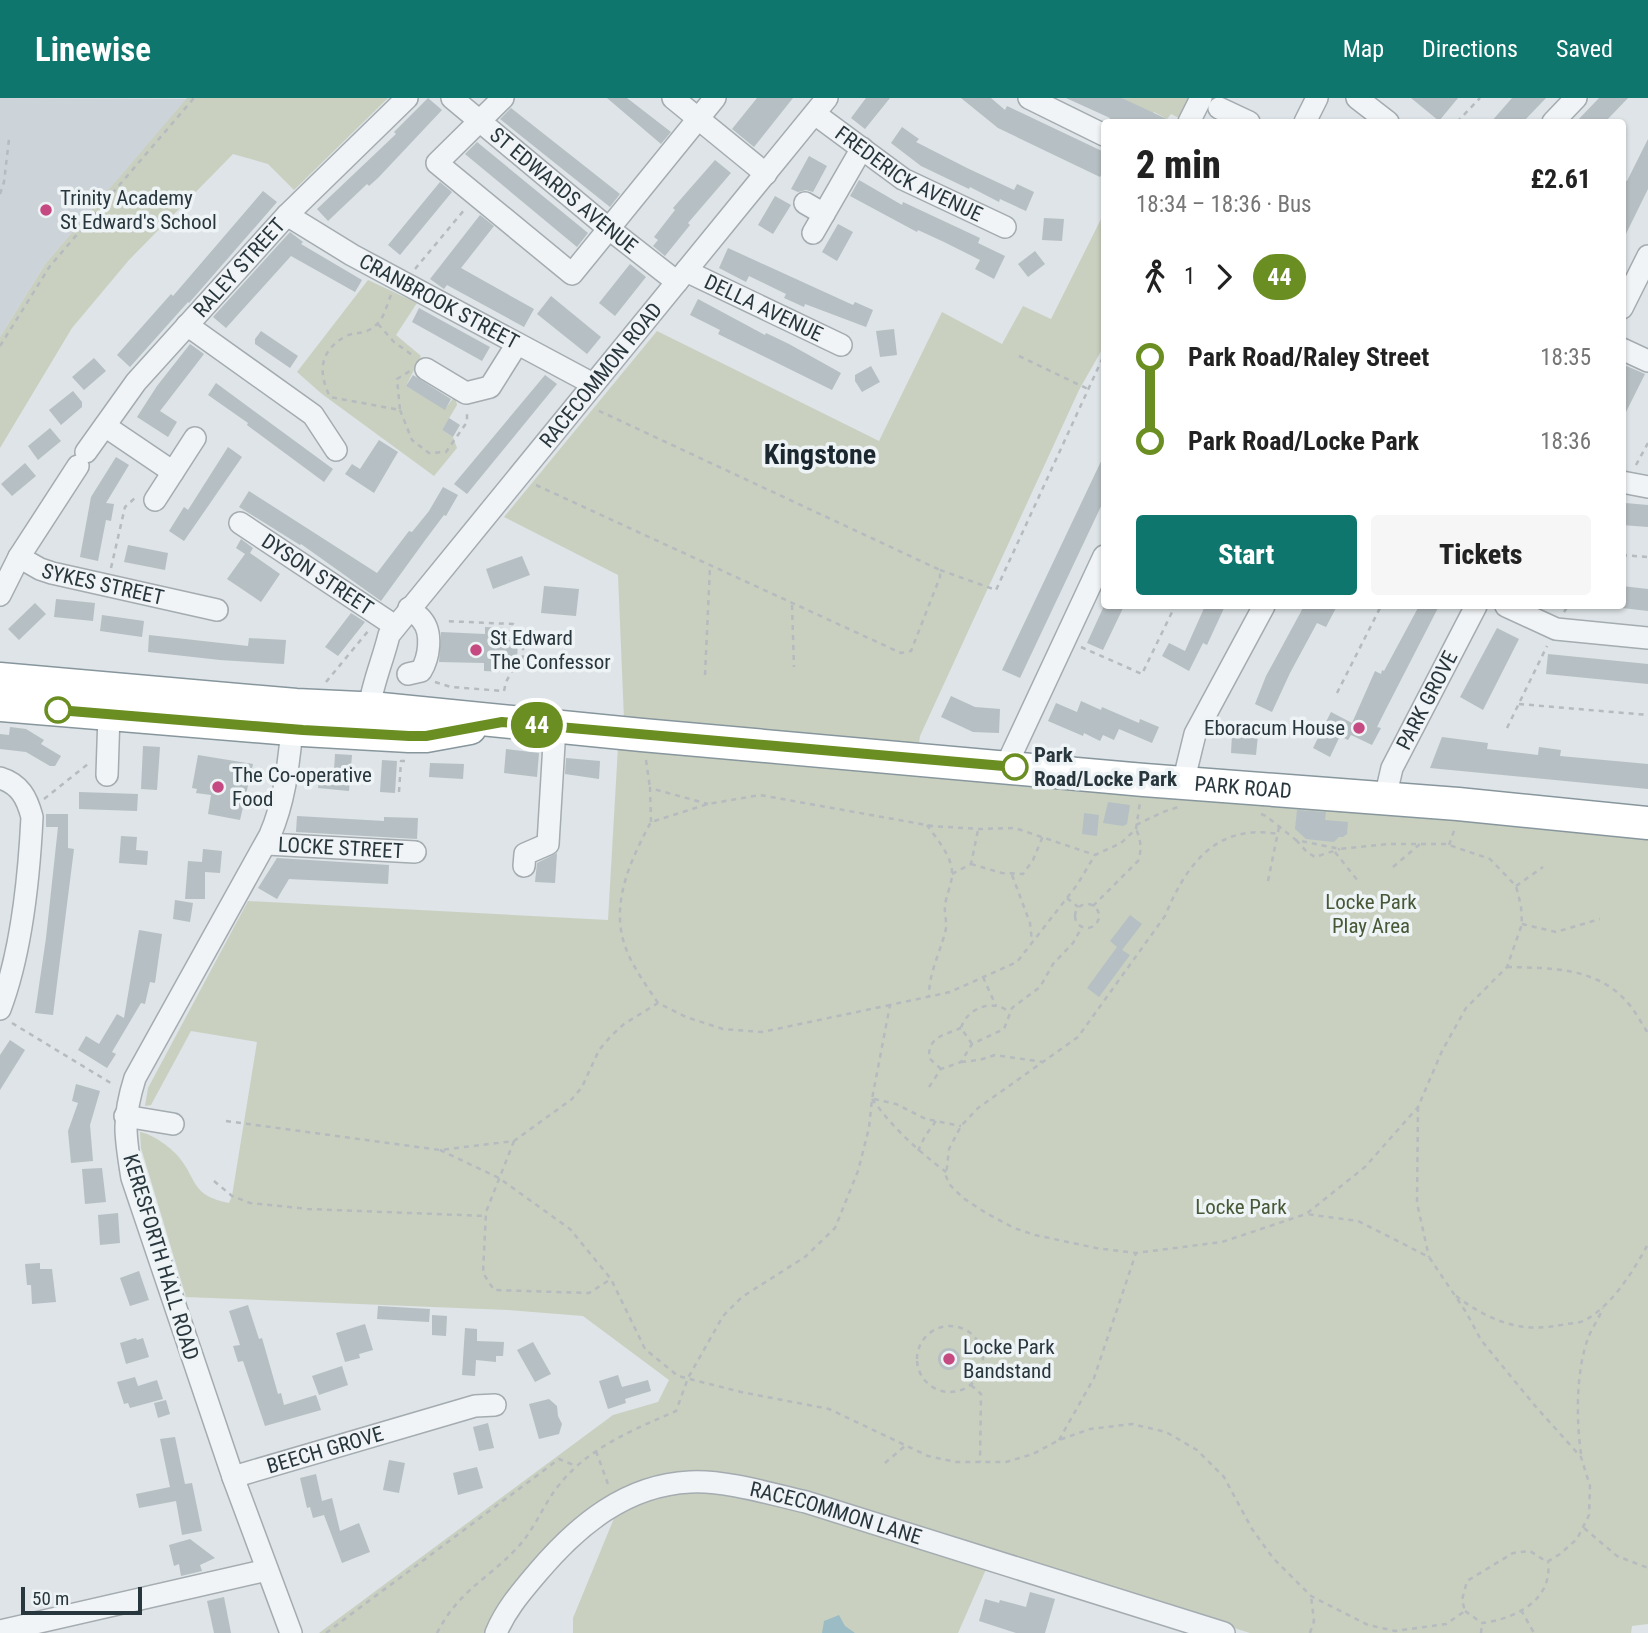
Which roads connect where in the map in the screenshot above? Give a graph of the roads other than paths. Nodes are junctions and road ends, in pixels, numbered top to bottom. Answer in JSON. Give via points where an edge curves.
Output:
{"nodes":[{"id":1,"x":407,"y":98,"type":"edge"},
{"id":2,"x":452,"y":98,"type":"edge"},
{"id":3,"x":503,"y":98,"type":"edge"},
{"id":4,"x":673,"y":98,"type":"edge"},
{"id":5,"x":715,"y":98,"type":"edge"},
{"id":6,"x":1029,"y":98,"type":"edge"},
{"id":7,"x":1317,"y":98,"type":"edge"},
{"id":8,"x":1357,"y":98,"type":"edge"},
{"id":9,"x":1576,"y":98,"type":"edge"},
{"id":10,"x":1210,"y":103,"type":"edge"},
{"id":11,"x":821,"y":106,"type":"edge"},
{"id":12,"x":698,"y":118,"type":"junction"},
{"id":13,"x":1192,"y":119,"type":"edge"},
{"id":14,"x":1244,"y":119,"type":"edge"},
{"id":15,"x":1306,"y":119,"type":"edge"},
{"id":16,"x":1384,"y":119,"type":"edge"},
{"id":17,"x":1556,"y":119,"type":"edge"},
{"id":18,"x":479,"y":121,"type":"junction"},
{"id":19,"x":1101,"y":134,"type":"edge"},
{"id":20,"x":862,"y":148,"type":"junction"},
{"id":21,"x":766,"y":174,"type":"junction"},
{"id":22,"x":804,"y":204,"type":"dead end"},
{"id":23,"x":824,"y":214,"type":"junction"},
{"id":24,"x":287,"y":215,"type":"junction"},
{"id":25,"x":608,"y":228,"type":"junction"},
{"id":26,"x":1005,"y":228,"type":"dead end"},
{"id":27,"x":813,"y":233,"type":"dead end"},
{"id":28,"x":1648,"y":256,"type":"edge"},
{"id":29,"x":682,"y":277,"type":"junction"},
{"id":30,"x":1626,"y":300,"type":"edge"},
{"id":31,"x":187,"y":325,"type":"junction"},
{"id":32,"x":517,"y":344,"type":"junction"},
{"id":33,"x":841,"y":345,"type":"dead end"},
{"id":34,"x":1626,"y":351,"type":"edge"},
{"id":35,"x":1648,"y":361,"type":"edge"},
{"id":36,"x":418,"y":366,"type":"road end"},
{"id":37,"x":593,"y":384,"type":"junction"},
{"id":38,"x":105,"y":426,"type":"junction"},
{"id":39,"x":195,"y":439,"type":"dead end"},
{"id":40,"x":336,"y":450,"type":"dead end"},
{"id":41,"x":173,"y":472,"type":"junction"},
{"id":42,"x":1626,"y":483,"type":"edge"},
{"id":43,"x":1648,"y":487,"type":"edge"},
{"id":44,"x":155,"y":500,"type":"road end"},
{"id":45,"x":240,"y":523,"type":"dead end"},
{"id":46,"x":12,"y":557,"type":"edge"},
{"id":47,"x":1101,"y":563,"type":"edge"},
{"id":48,"x":0,"y":595,"type":"edge"},
{"id":49,"x":1262,"y":609,"type":"edge"},
{"id":50,"x":1474,"y":609,"type":"edge"},
{"id":51,"x":1513,"y":609,"type":"edge"},
{"id":52,"x":217,"y":610,"type":"dead end"},
{"id":53,"x":417,"y":615,"type":"junction"},
{"id":54,"x":388,"y":621,"type":"junction"},
{"id":55,"x":1648,"y":638,"type":"edge"},
{"id":56,"x":414,"y":672,"type":"road end"},
{"id":57,"x":0,"y":679,"type":"edge"},
{"id":58,"x":0,"y":705,"type":"edge"},
{"id":59,"x":109,"y":714,"type":"junction"},
{"id":60,"x":299,"y":718,"type":"junction"},
{"id":61,"x":381,"y":724,"type":"junction"},
{"id":62,"x":555,"y":727,"type":"junction"},
{"id":63,"x":1006,"y":766,"type":"junction"},
{"id":64,"x":107,"y":775,"type":"dead end"},
{"id":65,"x":0,"y":778,"type":"edge"},
{"id":66,"x":1185,"y":795,"type":"junction"},
{"id":67,"x":1385,"y":798,"type":"junction"},
{"id":68,"x":1648,"y":823,"type":"edge"},
{"id":69,"x":267,"y":844,"type":"junction"},
{"id":70,"x":415,"y":852,"type":"dead end"},
{"id":71,"x":524,"y":866,"type":"dead end"},
{"id":72,"x":10,"y":923,"type":"edge"},
{"id":73,"x":4,"y":1015,"type":"edge"},
{"id":74,"x":125,"y":1116,"type":"junction"},
{"id":75,"x":173,"y":1124,"type":"dead end"},
{"id":76,"x":495,"y":1405,"type":"dead end"},
{"id":77,"x":233,"y":1477,"type":"junction"},
{"id":78,"x":267,"y":1570,"type":"junction"},
{"id":79,"x":288,"y":1631,"type":"edge"},
{"id":80,"x":0,"y":1632,"type":"edge"},
{"id":81,"x":496,"y":1633,"type":"edge"},
{"id":82,"x":1224,"y":1633,"type":"edge"}],
"edges":[{"from":1,"to":24,"type":"street","name":"RALEY STREET"},
{"from":2,"to":18,"type":"street","name":"ST EDWARDS AVENUE"},
{"from":3,"to":18,"type":"street"},
{"from":4,"to":12,"type":"street"},
{"from":5,"to":12,"type":"street"},
{"from":6,"to":19,"type":"street"},
{"from":7,"to":15,"type":"street"},
{"from":8,"to":16,"type":"street"},
{"from":9,"to":17,"type":"street"},
{"from":10,"to":13,"type":"street"},
{"from":10,"to":14,"type":"street"},
{"from":11,"to":20,"type":"street","name":"FREDERICK AVENUE"},
{"from":11,"to":21,"type":"street","name":"RACECOMMON ROAD"},
{"from":12,"to":21,"type":"street"},
{"from":12,"to":25,"type":"street"},
{"from":18,"to":25,"type":"street","name":"ST EDWARDS AVENUE"},
{"from":18,"to":25,"type":"street","via":[[437,163],[475,196],[572,274]]},
{"from":20,"to":23,"type":"street"},
{"from":20,"to":26,"type":"street","name":"FREDERICK AVENUE","via":[[903,178]]},
{"from":21,"to":29,"type":"street","name":"RACECOMMON ROAD"},
{"from":22,"to":23,"type":"street"},
{"from":23,"to":27,"type":"street"},
{"from":24,"to":31,"type":"street","name":"RALEY STREET"},
{"from":24,"to":32,"type":"street","name":"CRANBROOK STREET"},
{"from":25,"to":29,"type":"street","name":"ST EDWARDS AVENUE"},
{"from":28,"to":30,"type":"street"},
{"from":29,"to":33,"type":"street","name":"DELLA AVENUE"},
{"from":29,"to":37,"type":"street","name":"RACECOMMON ROAD"},
{"from":31,"to":38,"type":"street","name":"RALEY STREET","via":[[136,382]]},
{"from":31,"to":40,"type":"street","via":[[313,415]]},
{"from":32,"to":36,"type":"street","via":[[490,387],[466,393]]},
{"from":32,"to":37,"type":"street","name":"CRANBROOK STREET"},
{"from":34,"to":35,"type":"street"},
{"from":37,"to":53,"type":"street","name":"RACECOMMON ROAD"},
{"from":38,"to":41,"type":"street"},
{"from":38,"to":46,"type":"street","name":"RALEY STREET"},
{"from":39,"to":41,"type":"street"},
{"from":41,"to":44,"type":"street"},
{"from":42,"to":43,"type":"street"},
{"from":45,"to":54,"type":"street","name":"DYSON STREET"},
{"from":46,"to":48,"type":"street","name":"RALEY STREET"},
{"from":46,"to":52,"type":"street","name":"SYKES STREET","via":[[190,612]]},
{"from":47,"to":63,"type":"street"},
{"from":49,"to":66,"type":"street","via":[[1195,734]]},
{"from":50,"to":67,"type":"street","name":"PARK GROVE","via":[[1392,768]]},
{"from":51,"to":55,"type":"street","via":[[1556,629]]},
{"from":53,"to":54,"type":"street","name":"RACECOMMON ROAD"},
{"from":53,"to":56,"type":"street","via":[[428,636],[427,661]]},
{"from":54,"to":61,"type":"street","name":"RACECOMMON ROAD","via":[[389,635],[376,674]]},
{"from":57,"to":60,"type":"highway"},
{"from":58,"to":59,"type":"highway"},
{"from":59,"to":60,"type":"highway"},
{"from":59,"to":64,"type":"street"},
{"from":60,"to":61,"type":"highway","name":"PARK ROAD"},
{"from":60,"to":69,"type":"street","name":"KERESFORTH HALL ROAD","via":[[300,752]]},
{"from":61,"to":62,"type":"highway","name":"PARK ROAD","via":[[502,722]]},
{"from":62,"to":63,"type":"highway","name":"PARK ROAD"},
{"from":62,"to":71,"type":"street","via":[[548,844],[525,854]]},
{"from":63,"to":66,"type":"highway","name":"PARK ROAD","via":[[1144,780]]},
{"from":65,"to":72,"type":"street","via":[[20,789],[30,809],[31,830]]},
{"from":66,"to":67,"type":"highway","name":"PARK ROAD"},
{"from":67,"to":68,"type":"highway","name":"PARK ROAD"},
{"from":69,"to":70,"type":"street","name":"LOCKE STREET"},
{"from":69,"to":74,"type":"street","name":"KERESFORTH HALL ROAD","via":[[135,1078]]},
{"from":72,"to":73,"type":"street","via":[[10,982]]},
{"from":74,"to":75,"type":"street"},
{"from":74,"to":77,"type":"street","name":"KERESFORTH HALL ROAD","via":[[132,1178]]},
{"from":76,"to":77,"type":"street","name":"BEECH GROVE","via":[[475,1406]]},
{"from":77,"to":78,"type":"street","name":"KERESFORTH HALL ROAD"},
{"from":78,"to":79,"type":"street","name":"KERESFORTH HALL ROAD"},
{"from":78,"to":80,"type":"street"},
{"from":81,"to":82,"type":"street","name":"RACECOMMON LANE","via":[[508,1609],[572,1535],[616,1503],[644,1490],[691,1482],[741,1487],[806,1502]]}]}
